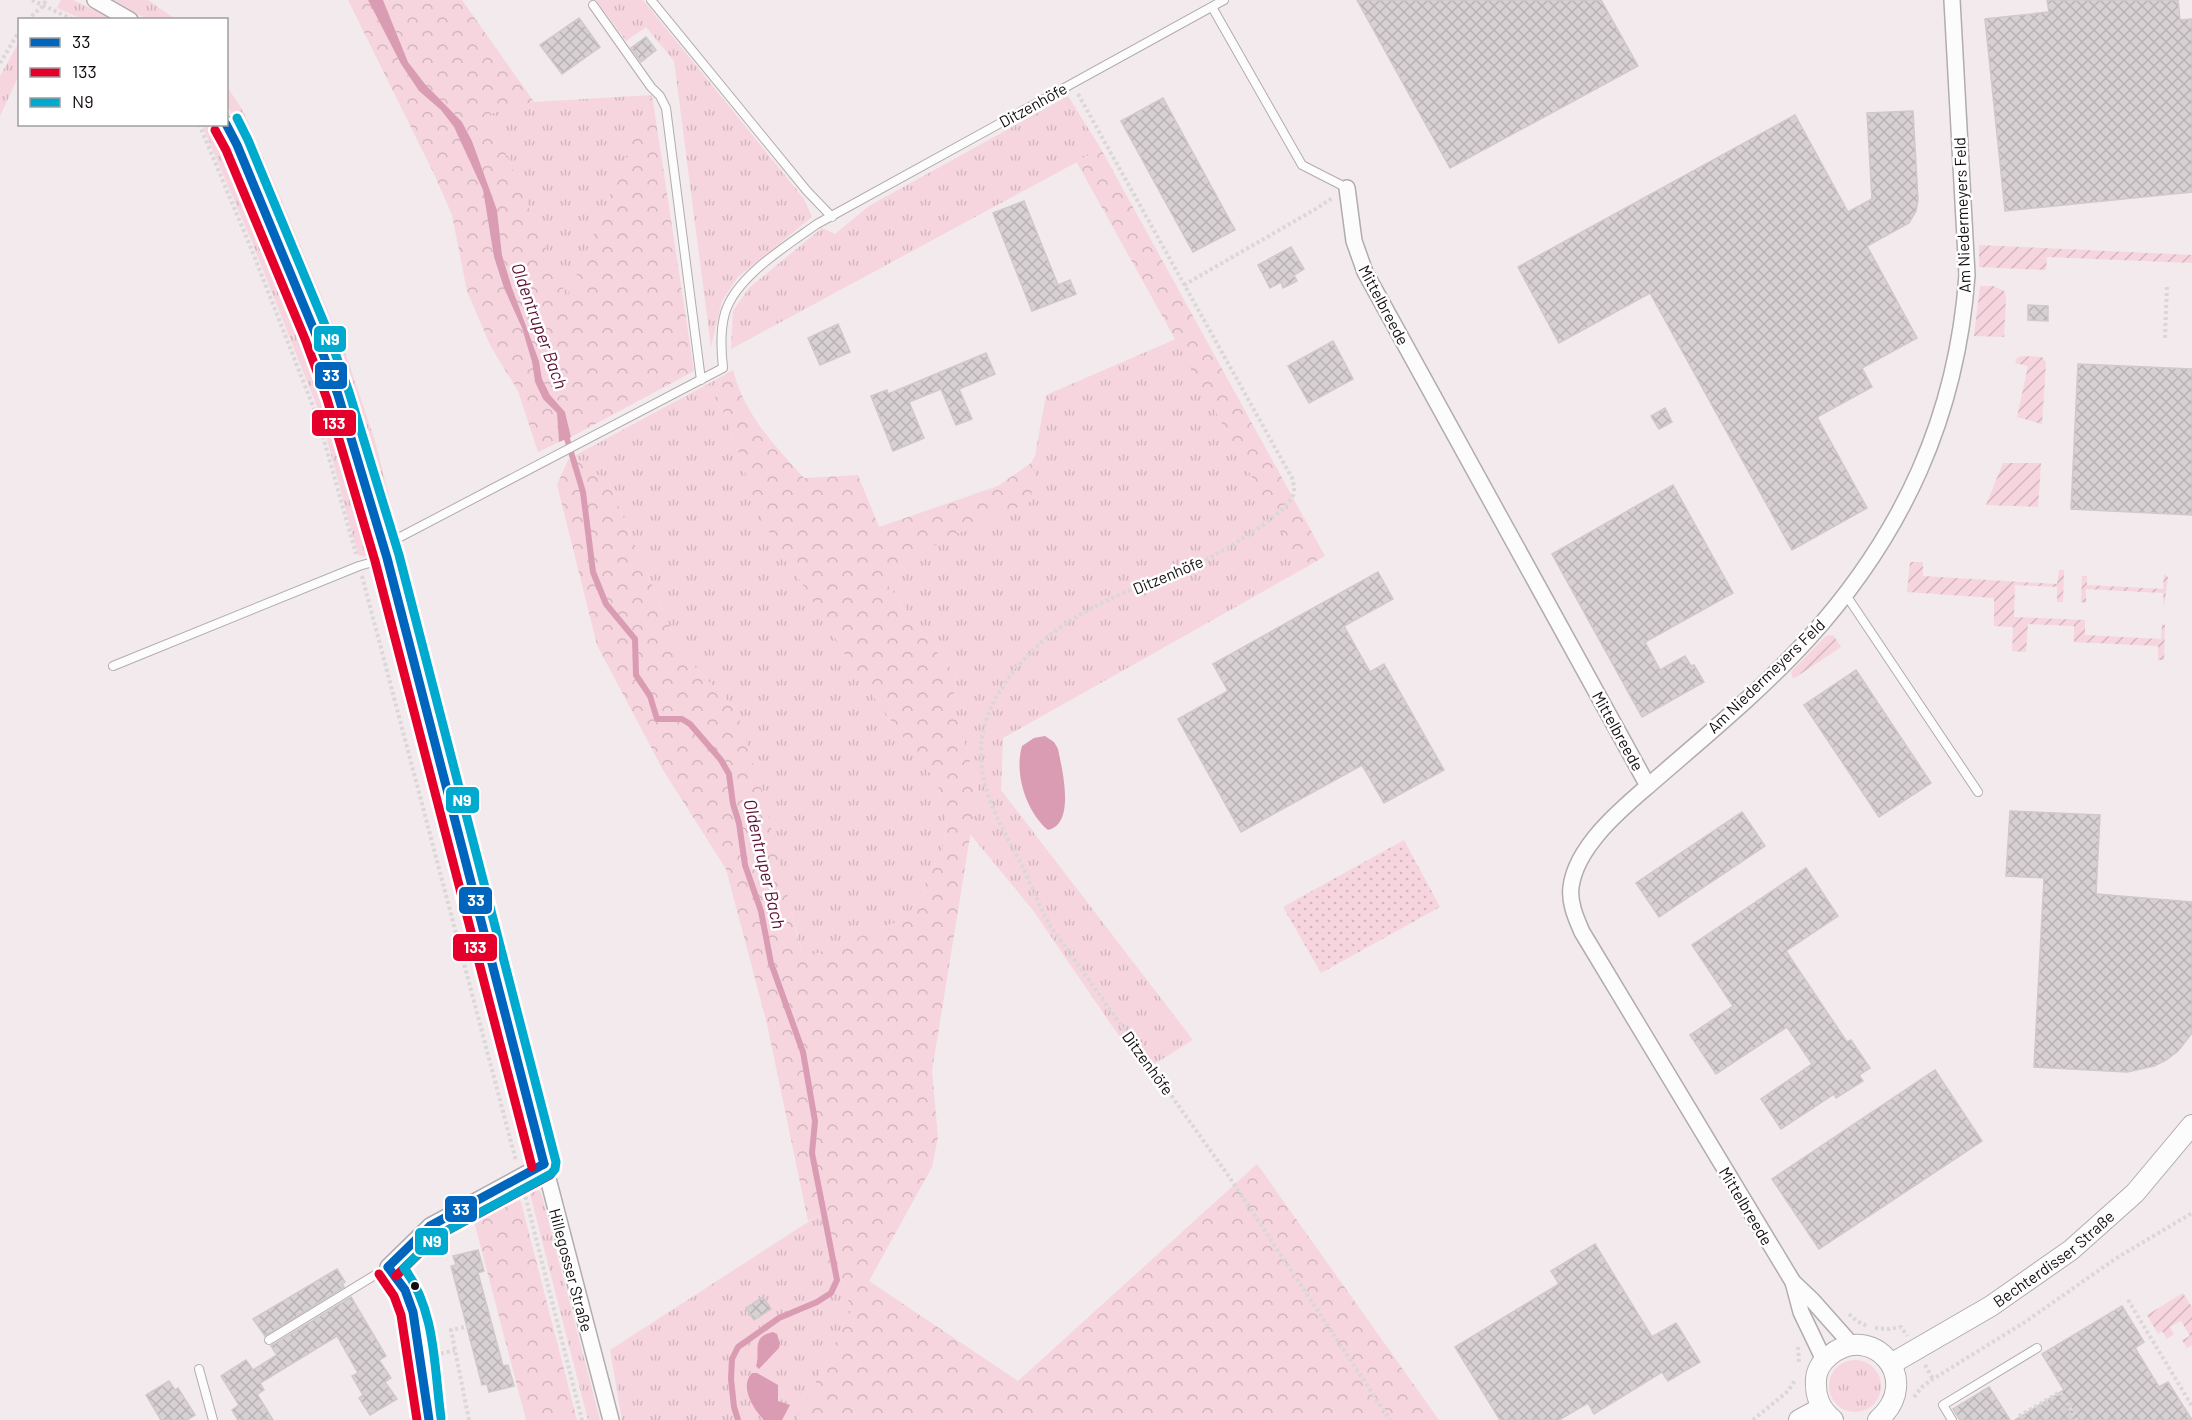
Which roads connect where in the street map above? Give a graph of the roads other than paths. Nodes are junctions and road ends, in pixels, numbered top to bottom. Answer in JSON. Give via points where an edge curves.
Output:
{"nodes":[{"id":1,"x":95,"y":0,"type":"edge"},
{"id":2,"x":651,"y":0,"type":"edge"},
{"id":3,"x":1224,"y":0,"type":"edge"},
{"id":4,"x":1952,"y":0,"type":"edge"},
{"id":5,"x":593,"y":5,"type":"dead end"},
{"id":6,"x":1212,"y":7,"type":"junction"},
{"id":7,"x":126,"y":18,"type":"edge"},
{"id":8,"x":227,"y":126,"type":"edge"},
{"id":9,"x":1347,"y":188,"type":"joint"},
{"id":10,"x":832,"y":217,"type":"junction"},
{"id":11,"x":701,"y":380,"type":"junction"},
{"id":12,"x":385,"y":552,"type":"junction"},
{"id":13,"x":1845,"y":595,"type":"junction"},
{"id":14,"x":113,"y":666,"type":"dead end"},
{"id":15,"x":1648,"y":786,"type":"junction"},
{"id":16,"x":1978,"y":792,"type":"dead end"},
{"id":17,"x":2192,"y":1125,"type":"edge"},
{"id":18,"x":544,"y":1164,"type":"junction"},
{"id":19,"x":388,"y":1267,"type":"junction"},
{"id":20,"x":1793,"y":1282,"type":"junction"},
{"id":21,"x":268,"y":1340,"type":"dead end"},
{"id":22,"x":1852,"y":1345,"type":"junction"},
{"id":23,"x":2037,"y":1348,"type":"dead end"},
{"id":24,"x":1824,"y":1360,"type":"junction"},
{"id":25,"x":1891,"y":1364,"type":"junction"},
{"id":26,"x":199,"y":1369,"type":"dead end"},
{"id":27,"x":1827,"y":1414,"type":"edge"},
{"id":28,"x":213,"y":1420,"type":"edge"},
{"id":29,"x":429,"y":1420,"type":"edge"},
{"id":30,"x":611,"y":1420,"type":"edge"},
{"id":31,"x":1799,"y":1420,"type":"edge"},
{"id":32,"x":1878,"y":1420,"type":"edge"},
{"id":33,"x":1952,"y":1420,"type":"edge"}],
"edges":[{"from":1,"to":7,"type":"street"},
{"from":2,"to":10,"type":"lane"},
{"from":3,"to":6,"type":"lane"},
{"from":4,"to":13,"type":"street","name":"Am Niedermeyers Feld","via":[[1967,275],[1965,304],[1953,370],[1919,475],[1896,519]]},
{"from":5,"to":11,"type":"lane","via":[[666,108]]},
{"from":6,"to":9,"type":"lane","via":[[1302,165]]},
{"from":6,"to":10,"type":"lane","name":"Ditzenhöfe"},
{"from":8,"to":12,"type":"street","name":"Hillegosser Straße","via":[[316,335]]},
{"from":9,"to":15,"type":"street","name":"Mittelbreede","via":[[1356,247],[1365,272]]},
{"from":10,"to":11,"type":"lane","name":"Ditzenhöfe","via":[[782,250],[732,296],[722,334],[723,368]]},
{"from":11,"to":12,"type":"lane"},
{"from":12,"to":14,"type":"lane"},
{"from":12,"to":18,"type":"street","name":"Hillegosser Straße"},
{"from":13,"to":15,"type":"street","name":"Am Niedermeyers Feld","via":[[1786,661]]},
{"from":13,"to":16,"type":"lane"},
{"from":15,"to":20,"type":"street","name":"Mittelbreede","via":[[1600,832],[1581,860],[1571,887],[1574,914],[1592,951]]},
{"from":17,"to":25,"type":"street","name":"Bechterdisser Straße","via":[[2135,1193],[2071,1250],[1991,1306]]},
{"from":18,"to":19,"type":"street","via":[[430,1226]]},
{"from":18,"to":30,"type":"street","name":"Hillegosser Straße"},
{"from":19,"to":21,"type":"lane"},
{"from":19,"to":29,"type":"street","via":[[409,1300]]},
{"from":20,"to":22,"type":"street"},
{"from":20,"to":24,"type":"street","via":[[1801,1312]]},
{"from":22,"to":24,"type":"street","via":[[1836,1349]]},
{"from":22,"to":25,"type":"street","via":[[1867,1346]]},
{"from":23,"to":33,"type":"lane","via":[[1943,1405]]},
{"from":24,"to":27,"type":"street","via":[[1816,1375],[1815,1392]]},
{"from":25,"to":32,"type":"street","via":[[1897,1379],[1896,1396],[1889,1411]]},
{"from":26,"to":28,"type":"lane"},
{"from":27,"to":31,"type":"street"}]}
